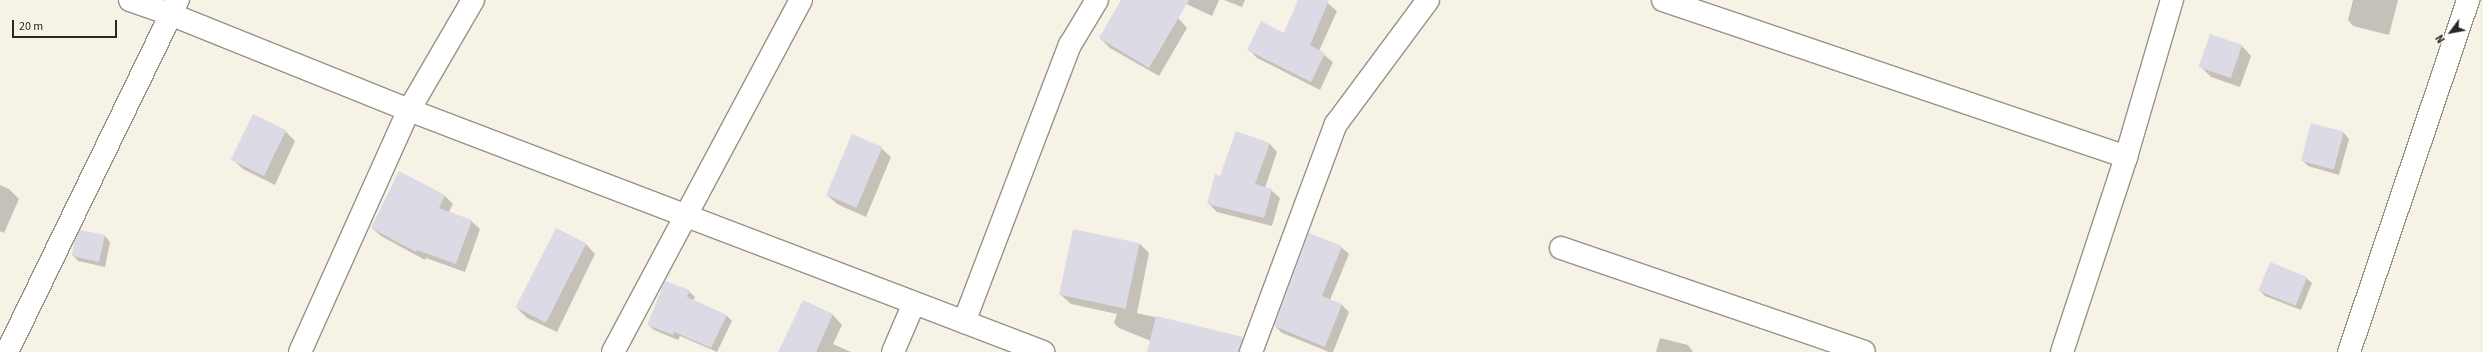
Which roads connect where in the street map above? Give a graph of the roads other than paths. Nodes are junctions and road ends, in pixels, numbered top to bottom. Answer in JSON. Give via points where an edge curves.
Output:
{"nodes":[{"id":1,"x":130,"y":0,"type":"edge"},
{"id":2,"x":473,"y":0,"type":"edge"},
{"id":3,"x":801,"y":0,"type":"edge"},
{"id":4,"x":1097,"y":0,"type":"edge"},
{"id":5,"x":1428,"y":0,"type":"edge"},
{"id":6,"x":1663,"y":0,"type":"edge"},
{"id":7,"x":2172,"y":0,"type":"edge"},
{"id":8,"x":2468,"y":0,"type":"edge"},
{"id":9,"x":174,"y":7,"type":"edge"},
{"id":10,"x":409,"y":110,"type":"junction"},
{"id":11,"x":2126,"y":157,"type":"junction"},
{"id":12,"x":686,"y":216,"type":"junction"},
{"id":13,"x":1561,"y":248,"type":"dead end"},
{"id":14,"x":914,"y":303,"type":"junction"},
{"id":15,"x":964,"y":322,"type":"junction"},
{"id":16,"x":7,"y":352,"type":"edge"},
{"id":17,"x":300,"y":352,"type":"edge"},
{"id":18,"x":613,"y":352,"type":"edge"},
{"id":19,"x":893,"y":352,"type":"edge"},
{"id":20,"x":1043,"y":352,"type":"edge"},
{"id":21,"x":1251,"y":352,"type":"edge"},
{"id":22,"x":1864,"y":352,"type":"edge"},
{"id":23,"x":2062,"y":352,"type":"edge"},
{"id":24,"x":2349,"y":352,"type":"edge"}],
"edges":[{"from":1,"to":9,"type":"street"},
{"from":2,"to":10,"type":"street"},
{"from":3,"to":12,"type":"street"},
{"from":4,"to":15,"type":"street","via":[[1070,45]]},
{"from":5,"to":21,"type":"street","via":[[1336,124]]},
{"from":6,"to":11,"type":"street"},
{"from":7,"to":11,"type":"street"},
{"from":8,"to":24,"type":"street"},
{"from":9,"to":10,"type":"street"},
{"from":9,"to":16,"type":"street"},
{"from":10,"to":12,"type":"street"},
{"from":10,"to":17,"type":"street"},
{"from":11,"to":23,"type":"street"},
{"from":12,"to":14,"type":"street"},
{"from":12,"to":18,"type":"street"},
{"from":13,"to":22,"type":"street"},
{"from":14,"to":15,"type":"street"},
{"from":14,"to":19,"type":"street"},
{"from":15,"to":20,"type":"street"}]}
